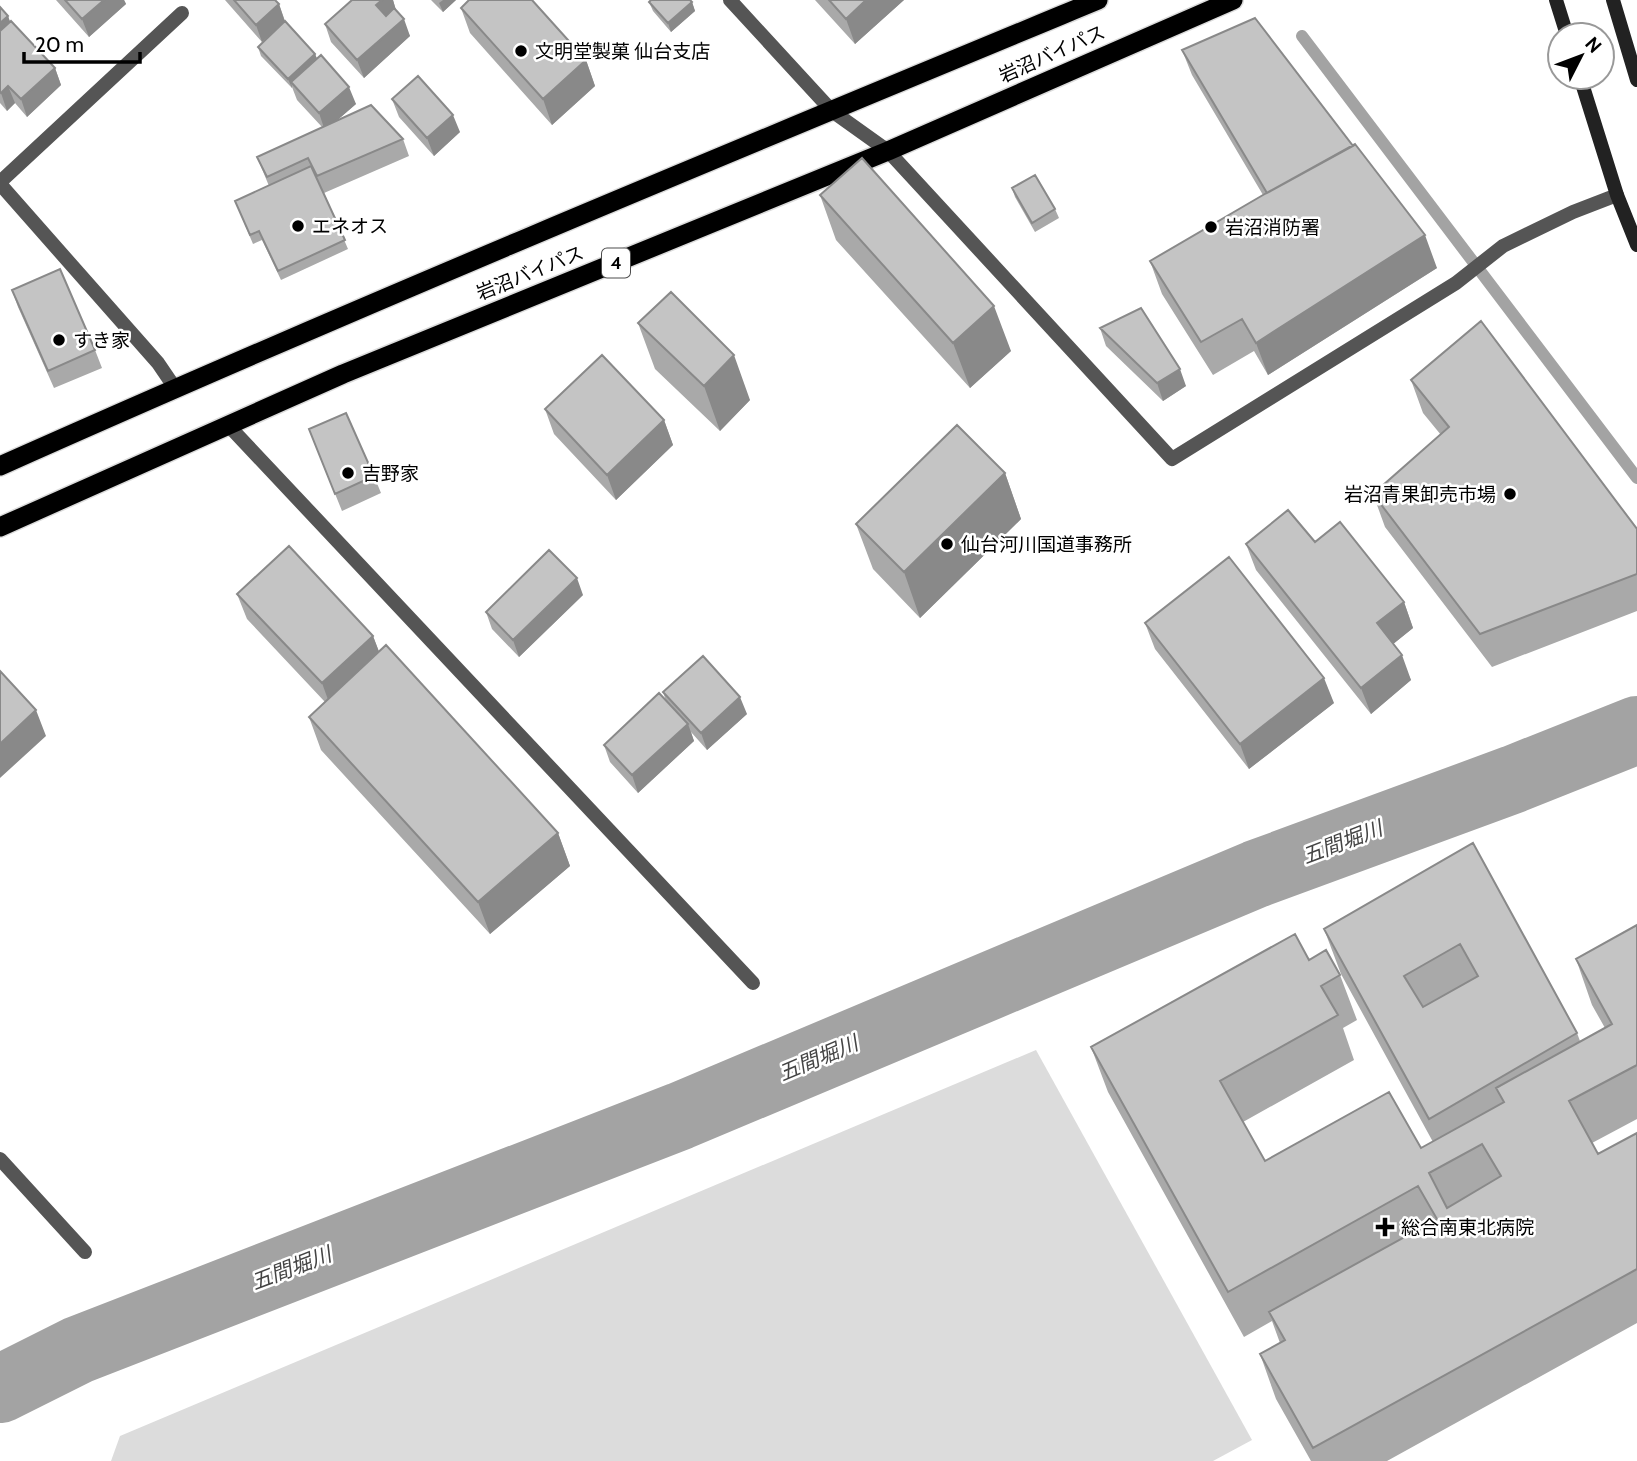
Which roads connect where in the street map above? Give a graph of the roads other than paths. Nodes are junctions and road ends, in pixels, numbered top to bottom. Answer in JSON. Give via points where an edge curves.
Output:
{"nodes":[{"id":1,"x":730,"y":0,"type":"edge"},
{"id":2,"x":1098,"y":0,"type":"edge"},
{"id":3,"x":1233,"y":0,"type":"edge"},
{"id":4,"x":1556,"y":0,"type":"edge"},
{"id":5,"x":1612,"y":0,"type":"edge"},
{"id":6,"x":182,"y":13,"type":"dead end"},
{"id":7,"x":1563,"y":21,"type":"edge"},
{"id":8,"x":1637,"y":80,"type":"edge"},
{"id":9,"x":1584,"y":91,"type":"edge"},
{"id":10,"x":832,"y":111,"type":"junction"},
{"id":11,"x":888,"y":151,"type":"junction"},
{"id":12,"x":0,"y":183,"type":"edge"},
{"id":13,"x":1617,"y":195,"type":"junction"},
{"id":14,"x":1637,"y":245,"type":"edge"},
{"id":15,"x":175,"y":388,"type":"junction"},
{"id":16,"x":228,"y":425,"type":"junction"},
{"id":17,"x":0,"y":466,"type":"edge"},
{"id":18,"x":0,"y":527,"type":"edge"},
{"id":19,"x":753,"y":983,"type":"dead end"},
{"id":20,"x":0,"y":1158,"type":"edge"},
{"id":21,"x":85,"y":1252,"type":"dead end"}],
"edges":[{"from":1,"to":10,"type":"street"},
{"from":2,"to":10,"type":"highway","name":"岩沼バイパス"},
{"from":3,"to":11,"type":"highway","name":"岩沼バイパス","number":"4"},
{"from":4,"to":7,"type":"main road"},
{"from":5,"to":8,"type":"main road"},
{"from":6,"to":12,"type":"street"},
{"from":9,"to":13,"type":"main road"},
{"from":10,"to":11,"type":"street"},
{"from":10,"to":15,"type":"highway","name":"岩沼バイパス"},
{"from":11,"to":13,"type":"street","via":[[1172,460],[1455,283],[1503,246]]},
{"from":11,"to":16,"type":"highway","name":"岩沼バイパス","number":"4"},
{"from":12,"to":15,"type":"street"},
{"from":13,"to":14,"type":"main road"},
{"from":15,"to":17,"type":"highway","name":"岩沼バイパス"},
{"from":16,"to":18,"type":"highway","name":"岩沼バイパス","number":"4"},
{"from":16,"to":19,"type":"street"},
{"from":20,"to":21,"type":"street"}]}
